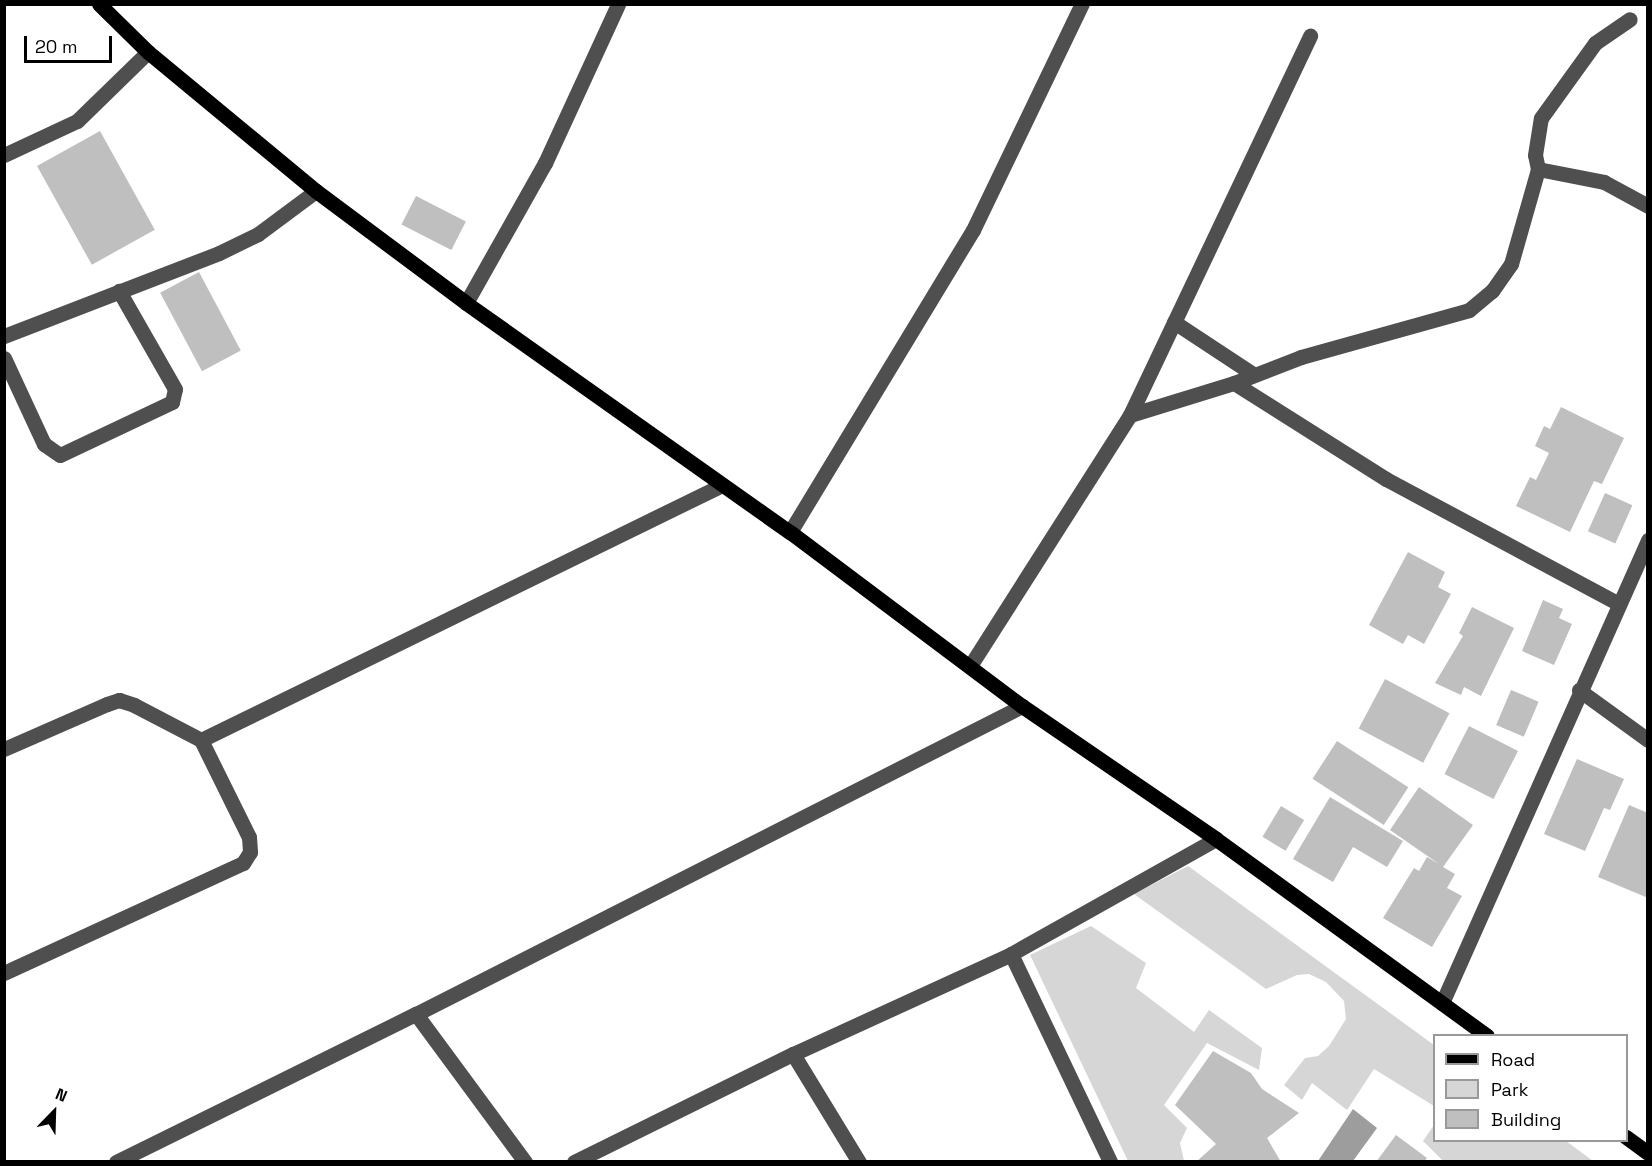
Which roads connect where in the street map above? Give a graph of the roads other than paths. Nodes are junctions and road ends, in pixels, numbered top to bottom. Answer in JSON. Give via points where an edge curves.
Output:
{"nodes":[{"id":1,"x":99,"y":4,"type":"edge"},
{"id":2,"x":618,"y":4,"type":"edge"},
{"id":3,"x":1082,"y":4,"type":"edge"},
{"id":4,"x":1629,"y":19,"type":"dead end"},
{"id":5,"x":1310,"y":36,"type":"dead end"},
{"id":6,"x":148,"y":52,"type":"junction"},
{"id":7,"x":4,"y":155,"type":"edge"},
{"id":8,"x":1538,"y":169,"type":"junction"},
{"id":9,"x":316,"y":191,"type":"junction"},
{"id":10,"x":1647,"y":206,"type":"edge"},
{"id":11,"x":119,"y":291,"type":"junction"},
{"id":12,"x":466,"y":303,"type":"junction"},
{"id":13,"x":1174,"y":322,"type":"junction"},
{"id":14,"x":4,"y":336,"type":"edge"},
{"id":15,"x":4,"y":358,"type":"edge"},
{"id":16,"x":1253,"y":374,"type":"junction"},
{"id":17,"x":1234,"y":383,"type":"junction"},
{"id":18,"x":1130,"y":415,"type":"junction"},
{"id":19,"x":720,"y":486,"type":"junction"},
{"id":20,"x":790,"y":532,"type":"junction"},
{"id":21,"x":1647,"y":540,"type":"edge"},
{"id":22,"x":1619,"y":604,"type":"junction"},
{"id":23,"x":970,"y":666,"type":"junction"},
{"id":24,"x":1579,"y":690,"type":"junction"},
{"id":25,"x":1022,"y":706,"type":"junction"},
{"id":26,"x":201,"y":740,"type":"junction"},
{"id":27,"x":1647,"y":740,"type":"edge"},
{"id":28,"x":4,"y":749,"type":"edge"},
{"id":29,"x":1216,"y":839,"type":"junction"},
{"id":30,"x":1011,"y":954,"type":"junction"},
{"id":31,"x":4,"y":973,"type":"edge"},
{"id":32,"x":1442,"y":1003,"type":"junction"},
{"id":33,"x":416,"y":1014,"type":"junction"},
{"id":34,"x":1486,"y":1034,"type":"edge"},
{"id":35,"x":794,"y":1054,"type":"junction"},
{"id":36,"x":1628,"y":1139,"type":"edge"},
{"id":37,"x":1647,"y":1153,"type":"edge"},
{"id":38,"x":116,"y":1161,"type":"edge"},
{"id":39,"x":525,"y":1161,"type":"edge"},
{"id":40,"x":574,"y":1161,"type":"edge"},
{"id":41,"x":859,"y":1161,"type":"edge"},
{"id":42,"x":1110,"y":1161,"type":"edge"}],
"edges":[{"from":1,"to":6,"type":"main road"},
{"from":2,"to":12,"type":"street","via":[[545,163]]},
{"from":3,"to":20,"type":"street","via":[[973,230]]},
{"from":4,"to":8,"type":"street","via":[[1594,43],[1541,118],[1534,155]]},
{"from":5,"to":13,"type":"street"},
{"from":6,"to":7,"type":"street","via":[[77,121]]},
{"from":6,"to":9,"type":"main road"},
{"from":8,"to":10,"type":"street","via":[[1604,182]]},
{"from":8,"to":16,"type":"street","via":[[1511,264],[1492,291],[1469,310]]},
{"from":9,"to":11,"type":"street","via":[[248,239]]},
{"from":9,"to":12,"type":"main road"},
{"from":11,"to":14,"type":"street"},
{"from":11,"to":15,"type":"street","via":[[175,389],[172,402],[60,455],[44,444]]},
{"from":12,"to":19,"type":"main road"},
{"from":13,"to":16,"type":"street"},
{"from":13,"to":18,"type":"street"},
{"from":16,"to":17,"type":"street"},
{"from":17,"to":18,"type":"street"},
{"from":17,"to":22,"type":"street","via":[[1386,479]]},
{"from":18,"to":23,"type":"street"},
{"from":19,"to":20,"type":"main road"},
{"from":19,"to":26,"type":"street"},
{"from":20,"to":23,"type":"main road"},
{"from":21,"to":22,"type":"street"},
{"from":22,"to":24,"type":"street"},
{"from":23,"to":25,"type":"main road"},
{"from":24,"to":27,"type":"street"},
{"from":24,"to":32,"type":"street"},
{"from":25,"to":29,"type":"main road"},
{"from":25,"to":33,"type":"street"},
{"from":26,"to":28,"type":"street","via":[[119,700]]},
{"from":26,"to":31,"type":"street","via":[[249,837],[250,852],[243,863]]},
{"from":29,"to":30,"type":"street"},
{"from":29,"to":32,"type":"main road"},
{"from":30,"to":35,"type":"street"},
{"from":30,"to":42,"type":"street"},
{"from":32,"to":34,"type":"main road"},
{"from":33,"to":38,"type":"street"},
{"from":33,"to":39,"type":"street"},
{"from":35,"to":40,"type":"street"},
{"from":35,"to":41,"type":"street"},
{"from":36,"to":37,"type":"main road"}]}
